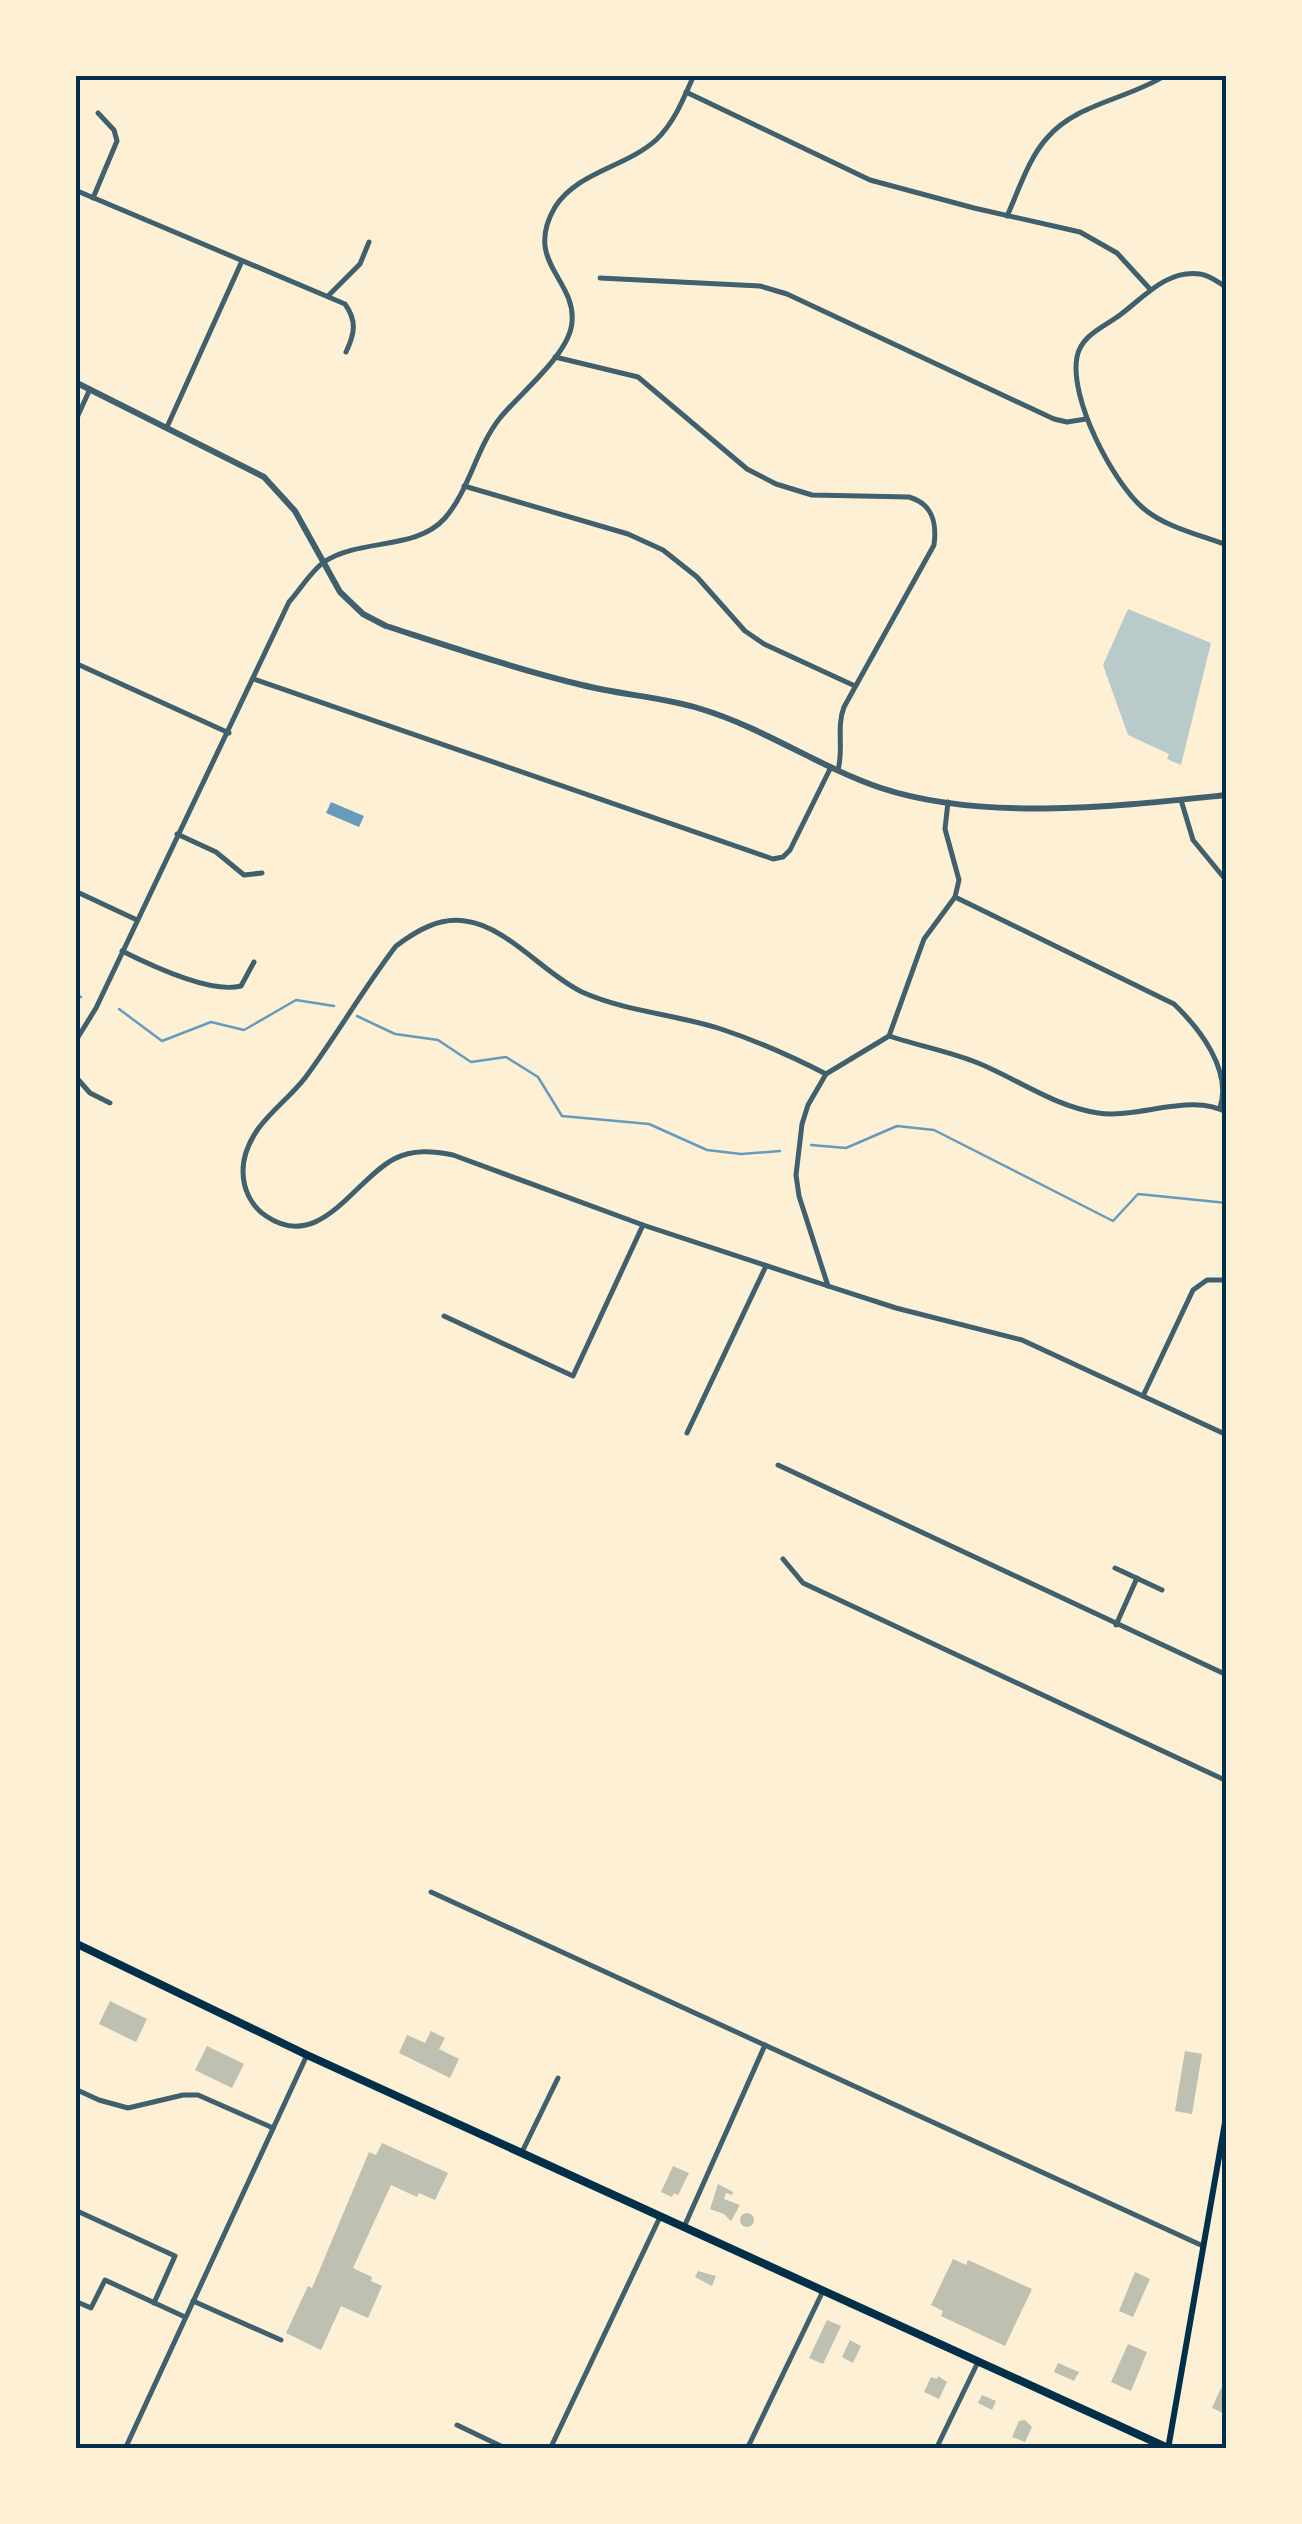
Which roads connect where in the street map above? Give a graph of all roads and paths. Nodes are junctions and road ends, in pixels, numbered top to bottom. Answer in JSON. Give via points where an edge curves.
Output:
{"nodes":[{"id":1,"x":694,"y":75,"type":"edge"},
{"id":2,"x":1166,"y":75,"type":"edge"},
{"id":3,"x":686,"y":92,"type":"junction"},
{"id":4,"x":98,"y":113,"type":"dead end"},
{"id":5,"x":75,"y":190,"type":"edge"},
{"id":6,"x":93,"y":198,"type":"junction"},
{"id":7,"x":1007,"y":216,"type":"junction"},
{"id":8,"x":368,"y":242,"type":"dead end"},
{"id":9,"x":242,"y":260,"type":"junction"},
{"id":10,"x":600,"y":278,"type":"dead end"},
{"id":11,"x":1227,"y":288,"type":"edge"},
{"id":12,"x":1150,"y":289,"type":"junction"},
{"id":13,"x":329,"y":295,"type":"junction"},
{"id":14,"x":346,"y":352,"type":"dead end"},
{"id":15,"x":555,"y":356,"type":"junction"},
{"id":16,"x":75,"y":382,"type":"edge"},
{"id":17,"x":90,"y":389,"type":"junction"},
{"id":18,"x":1086,"y":419,"type":"junction"},
{"id":19,"x":75,"y":422,"type":"edge"},
{"id":20,"x":166,"y":427,"type":"junction"},
{"id":21,"x":464,"y":486,"type":"junction"},
{"id":22,"x":1227,"y":545,"type":"edge"},
{"id":23,"x":322,"y":563,"type":"junction"},
{"id":24,"x":75,"y":663,"type":"edge"},
{"id":25,"x":254,"y":679,"type":"junction"},
{"id":26,"x":855,"y":686,"type":"junction"},
{"id":27,"x":229,"y":732,"type":"junction"},
{"id":28,"x":834,"y":768,"type":"junction"},
{"id":29,"x":1227,"y":795,"type":"edge"},
{"id":30,"x":1181,"y":800,"type":"junction"},
{"id":31,"x":948,"y":802,"type":"junction"},
{"id":32,"x":177,"y":834,"type":"junction"},
{"id":33,"x":262,"y":872,"type":"dead end"},
{"id":34,"x":1225,"y":879,"type":"edge"},
{"id":35,"x":75,"y":891,"type":"edge"},
{"id":36,"x":955,"y":896,"type":"junction"},
{"id":37,"x":138,"y":920,"type":"junction"},
{"id":38,"x":122,"y":951,"type":"junction"},
{"id":39,"x":254,"y":962,"type":"dead end"},
{"id":40,"x":890,"y":1036,"type":"junction"},
{"id":41,"x":75,"y":1042,"type":"edge"},
{"id":42,"x":826,"y":1074,"type":"junction"},
{"id":43,"x":75,"y":1076,"type":"edge"},
{"id":44,"x":110,"y":1103,"type":"dead end"},
{"id":45,"x":1220,"y":1108,"type":"junction"},
{"id":46,"x":1227,"y":1113,"type":"edge"},
{"id":47,"x":643,"y":1224,"type":"junction"},
{"id":48,"x":766,"y":1266,"type":"junction"},
{"id":49,"x":1227,"y":1280,"type":"edge"},
{"id":50,"x":828,"y":1286,"type":"junction"},
{"id":51,"x":444,"y":1316,"type":"dead end"},
{"id":52,"x":1143,"y":1396,"type":"junction"},
{"id":53,"x":687,"y":1432,"type":"dead end"},
{"id":54,"x":1227,"y":1435,"type":"edge"},
{"id":55,"x":778,"y":1465,"type":"dead end"},
{"id":56,"x":783,"y":1559,"type":"dead end"},
{"id":57,"x":1115,"y":1568,"type":"dead end"},
{"id":58,"x":1137,"y":1578,"type":"junction"},
{"id":59,"x":1162,"y":1590,"type":"dead end"},
{"id":60,"x":1116,"y":1625,"type":"junction"},
{"id":61,"x":1227,"y":1675,"type":"edge"},
{"id":62,"x":1227,"y":1780,"type":"edge"},
{"id":63,"x":431,"y":1892,"type":"dead end"},
{"id":64,"x":75,"y":1943,"type":"edge"},
{"id":65,"x":765,"y":2045,"type":"junction"},
{"id":66,"x":307,"y":2054,"type":"junction"},
{"id":67,"x":558,"y":2078,"type":"dead end"},
{"id":68,"x":75,"y":2089,"type":"edge"},
{"id":69,"x":1227,"y":2111,"type":"edge"},
{"id":70,"x":273,"y":2128,"type":"junction"},
{"id":71,"x":522,"y":2152,"type":"junction"},
{"id":72,"x":75,"y":2210,"type":"edge"},
{"id":73,"x":661,"y":2216,"type":"junction"},
{"id":74,"x":684,"y":2227,"type":"junction"},
{"id":75,"x":1203,"y":2246,"type":"junction"},
{"id":76,"x":823,"y":2291,"type":"junction"},
{"id":77,"x":75,"y":2301,"type":"edge"},
{"id":78,"x":193,"y":2301,"type":"junction"},
{"id":79,"x":154,"y":2302,"type":"junction"},
{"id":80,"x":186,"y":2318,"type":"junction"},
{"id":81,"x":281,"y":2340,"type":"dead end"},
{"id":82,"x":978,"y":2362,"type":"junction"},
{"id":83,"x":458,"y":2425,"type":"dead end"},
{"id":84,"x":125,"y":2449,"type":"edge"},
{"id":85,"x":507,"y":2449,"type":"edge"},
{"id":86,"x":550,"y":2449,"type":"edge"},
{"id":87,"x":748,"y":2449,"type":"edge"},
{"id":88,"x":936,"y":2449,"type":"edge"},
{"id":89,"x":1169,"y":2449,"type":"edge"}],
"edges":[{"from":1,"to":3,"type":"street"},
{"from":2,"to":7,"type":"street","via":[[1053,131]]},
{"from":3,"to":7,"type":"street","via":[[870,180]]},
{"from":3,"to":15,"type":"street","via":[[655,140],[576,186],[554,210],[545,252],[572,315],[568,339]]},
{"from":4,"to":6,"type":"street","via":[[118,141]]},
{"from":5,"to":6,"type":"street"},
{"from":6,"to":9,"type":"street"},
{"from":7,"to":12,"type":"street","via":[[1100,242]]},
{"from":8,"to":13,"type":"street","via":[[360,264]]},
{"from":9,"to":13,"type":"street"},
{"from":9,"to":20,"type":"street"},
{"from":10,"to":18,"type":"street","via":[[774,290],[1054,419]]},
{"from":11,"to":12,"type":"street","via":[[1200,274]]},
{"from":12,"to":18,"type":"street","via":[[1082,345],[1076,370]]},
{"from":13,"to":14,"type":"street","via":[[353,315],[354,337]]},
{"from":15,"to":21,"type":"street","via":[[494,427]]},
{"from":15,"to":26,"type":"street","via":[[638,377],[747,469],[776,484],[812,494],[909,497],[929,509],[934,545]]},
{"from":16,"to":17,"type":"street"},
{"from":17,"to":19,"type":"street"},
{"from":17,"to":20,"type":"street"},
{"from":18,"to":22,"type":"street","via":[[1142,508]]},
{"from":20,"to":23,"type":"street","via":[[272,484],[295,510]]},
{"from":21,"to":23,"type":"street","via":[[430,530]]},
{"from":21,"to":26,"type":"street","via":[[664,550],[745,631]]},
{"from":23,"to":25,"type":"street","via":[[290,602]]},
{"from":23,"to":28,"type":"street","via":[[350,603],[386,626],[584,686],[696,707]]},
{"from":24,"to":27,"type":"street"},
{"from":25,"to":27,"type":"street"},
{"from":25,"to":28,"type":"street","via":[[773,859],[790,850]]},
{"from":26,"to":28,"type":"street","via":[[840,718],[842,754]]},
{"from":27,"to":32,"type":"street"},
{"from":28,"to":31,"type":"street","via":[[915,798]]},
{"from":29,"to":30,"type":"street"},
{"from":30,"to":31,"type":"street","via":[[1107,808]]},
{"from":30,"to":34,"type":"street","via":[[1194,840]]},
{"from":31,"to":36,"type":"street","via":[[945,829],[959,880]]},
{"from":32,"to":33,"type":"street","via":[[216,852],[244,875]]},
{"from":32,"to":37,"type":"street"},
{"from":35,"to":37,"type":"street"},
{"from":36,"to":40,"type":"street","via":[[924,939]]},
{"from":36,"to":45,"type":"street","via":[[1174,1004],[1222,1076]]},
{"from":37,"to":38,"type":"street"},
{"from":38,"to":39,"type":"street","via":[[231,988],[241,986]]},
{"from":38,"to":41,"type":"street"},
{"from":40,"to":42,"type":"street"},
{"from":40,"to":45,"type":"street","via":[[978,1063],[1088,1111]]},
{"from":42,"to":47,"type":"street","via":[[722,1029],[600,1000],[496,932],[476,922],[446,920],[396,946],[303,1080],[260,1127],[242,1175],[258,1210],[282,1223],[310,1224],[389,1162],[425,1151]]},
{"from":42,"to":50,"type":"street","via":[[802,1124],[796,1175]]},
{"from":43,"to":44,"type":"street"},
{"from":45,"to":46,"type":"street"},
{"from":47,"to":48,"type":"street"},
{"from":47,"to":51,"type":"street","via":[[573,1376]]},
{"from":48,"to":50,"type":"street"},
{"from":48,"to":53,"type":"street"},
{"from":49,"to":52,"type":"street","via":[[1207,1280],[1192,1290]]},
{"from":50,"to":52,"type":"street","via":[[1022,1340]]},
{"from":52,"to":54,"type":"street"},
{"from":55,"to":60,"type":"street"},
{"from":56,"to":62,"type":"street","via":[[803,1583]]},
{"from":57,"to":58,"type":"street"},
{"from":58,"to":59,"type":"street"},
{"from":58,"to":60,"type":"street"},
{"from":60,"to":61,"type":"street"},
{"from":63,"to":65,"type":"street"},
{"from":64,"to":66,"type":"main road"},
{"from":65,"to":74,"type":"street"},
{"from":65,"to":75,"type":"street"},
{"from":66,"to":70,"type":"street"},
{"from":66,"to":71,"type":"main road"},
{"from":67,"to":71,"type":"street"},
{"from":68,"to":70,"type":"street","via":[[128,2108],[198,2095]]},
{"from":69,"to":75,"type":"main road"},
{"from":70,"to":78,"type":"street"},
{"from":71,"to":73,"type":"main road"},
{"from":72,"to":79,"type":"street","via":[[175,2256]]},
{"from":73,"to":74,"type":"main road"},
{"from":73,"to":86,"type":"street"},
{"from":74,"to":76,"type":"main road"},
{"from":75,"to":89,"type":"main road"},
{"from":76,"to":82,"type":"main road"},
{"from":76,"to":87,"type":"street"},
{"from":77,"to":79,"type":"street","via":[[91,2308],[104,2280]]},
{"from":78,"to":80,"type":"street"},
{"from":78,"to":81,"type":"street"},
{"from":79,"to":80,"type":"street"},
{"from":80,"to":84,"type":"street"},
{"from":82,"to":88,"type":"street"},
{"from":82,"to":89,"type":"main road"},
{"from":83,"to":85,"type":"street"}]}
